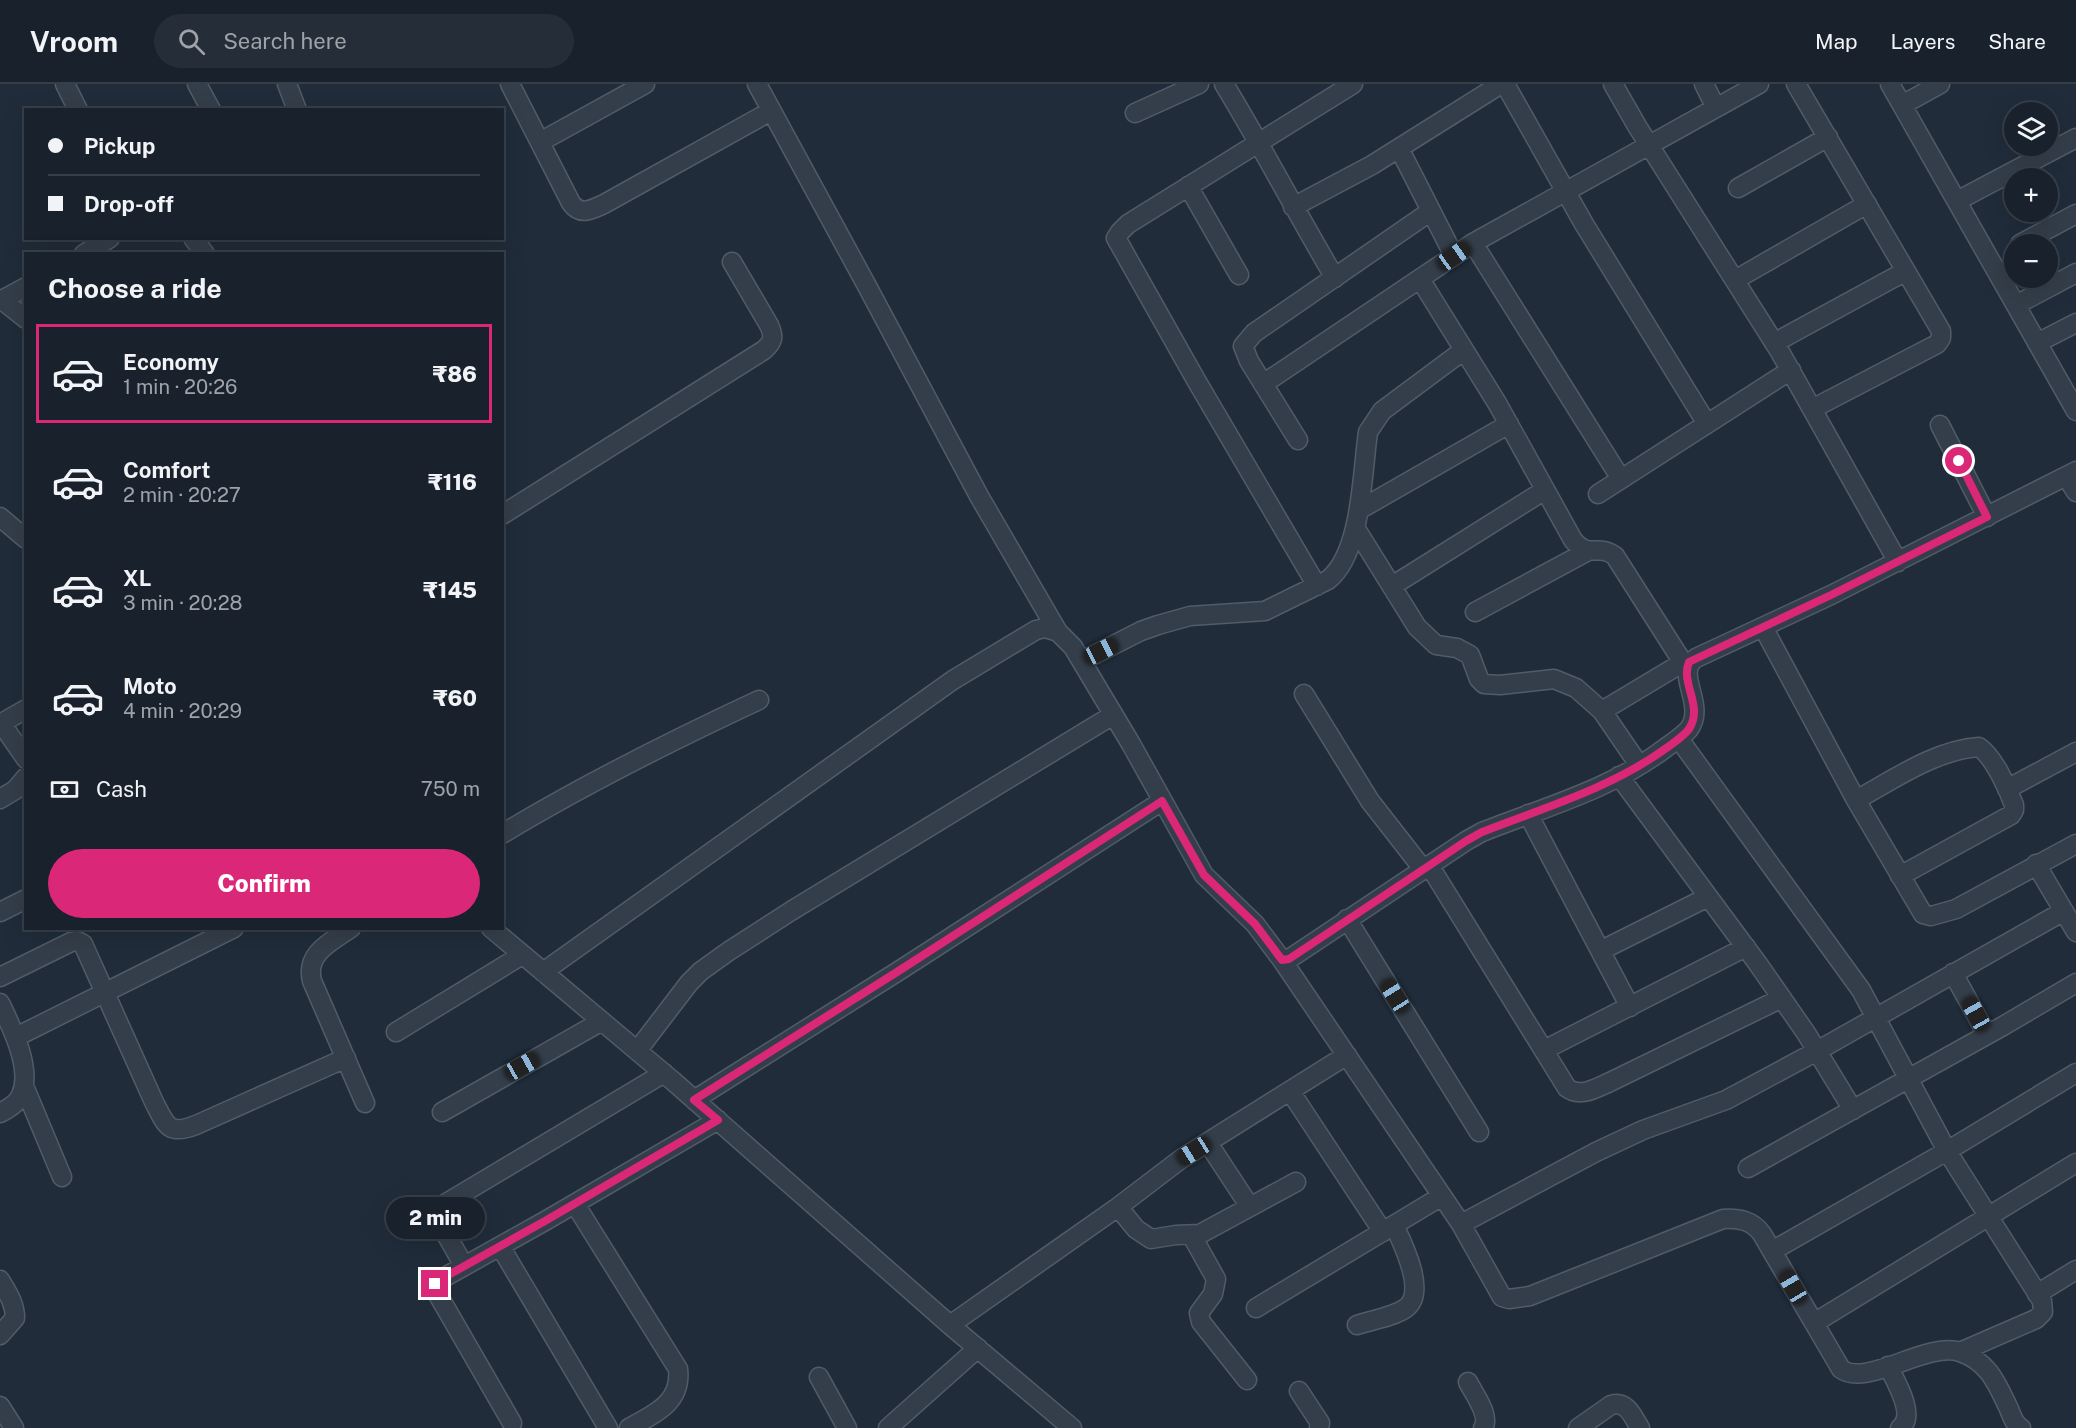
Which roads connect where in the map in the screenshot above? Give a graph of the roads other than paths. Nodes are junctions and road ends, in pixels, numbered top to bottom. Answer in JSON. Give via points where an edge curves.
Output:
{"nodes":[{"id":1,"x":65,"y":84,"type":"edge"},
{"id":2,"x":197,"y":84,"type":"edge"},
{"id":3,"x":287,"y":84,"type":"edge"},
{"id":4,"x":510,"y":84,"type":"edge"},
{"id":5,"x":645,"y":84,"type":"edge"},
{"id":6,"x":757,"y":84,"type":"edge"},
{"id":7,"x":1199,"y":84,"type":"edge"},
{"id":8,"x":1224,"y":84,"type":"edge"},
{"id":9,"x":1353,"y":84,"type":"edge"},
{"id":10,"x":1503,"y":84,"type":"edge"},
{"id":11,"x":1613,"y":84,"type":"edge"},
{"id":12,"x":1704,"y":84,"type":"edge"},
{"id":13,"x":1760,"y":84,"type":"edge"},
{"id":14,"x":1796,"y":84,"type":"edge"},
{"id":15,"x":1890,"y":84,"type":"edge"},
{"id":16,"x":1940,"y":84,"type":"edge"},
{"id":17,"x":1902,"y":105,"type":"junction"},
{"id":18,"x":77,"y":108,"type":"edge"},
{"id":19,"x":210,"y":108,"type":"edge"},
{"id":20,"x":296,"y":108,"type":"edge"},
{"id":21,"x":1716,"y":108,"type":"junction"},
{"id":22,"x":771,"y":111,"type":"junction"},
{"id":23,"x":1135,"y":113,"type":"dead end"},
{"id":24,"x":1828,"y":137,"type":"junction"},
{"id":25,"x":2076,"y":138,"type":"edge"},
{"id":26,"x":540,"y":142,"type":"junction"},
{"id":27,"x":1259,"y":142,"type":"junction"},
{"id":28,"x":1649,"y":145,"type":"junction"},
{"id":29,"x":1399,"y":148,"type":"junction"},
{"id":30,"x":1188,"y":186,"type":"junction"},
{"id":31,"x":1738,"y":188,"type":"dead end"},
{"id":32,"x":1566,"y":192,"type":"junction"},
{"id":33,"x":1957,"y":201,"type":"junction"},
{"id":34,"x":1867,"y":204,"type":"junction"},
{"id":35,"x":1293,"y":207,"type":"junction"},
{"id":36,"x":1431,"y":211,"type":"junction"},
{"id":37,"x":2076,"y":214,"type":"edge"},
{"id":38,"x":2039,"y":234,"type":"edge"},
{"id":39,"x":107,"y":240,"type":"edge"},
{"id":40,"x":1473,"y":243,"type":"junction"},
{"id":41,"x":87,"y":252,"type":"edge"},
{"id":42,"x":2004,"y":253,"type":"edge"},
{"id":43,"x":1454,"y":256,"type":"junction"},
{"id":44,"x":1990,"y":261,"type":"junction"},
{"id":45,"x":732,"y":262,"type":"dead end"},
{"id":46,"x":1906,"y":271,"type":"junction"},
{"id":47,"x":2076,"y":273,"type":"edge"},
{"id":48,"x":1239,"y":275,"type":"dead end"},
{"id":49,"x":1335,"y":278,"type":"junction"},
{"id":50,"x":1420,"y":279,"type":"junction"},
{"id":51,"x":1735,"y":280,"type":"junction"},
{"id":52,"x":24,"y":288,"type":"edge"},
{"id":53,"x":1,"y":301,"type":"edge"},
{"id":54,"x":2016,"y":305,"type":"junction"},
{"id":55,"x":24,"y":318,"type":"edge"},
{"id":56,"x":2076,"y":323,"type":"edge"},
{"id":57,"x":1774,"y":343,"type":"junction"},
{"id":58,"x":2037,"y":343,"type":"junction"},
{"id":59,"x":1464,"y":350,"type":"junction"},
{"id":60,"x":1791,"y":370,"type":"junction"},
{"id":61,"x":1263,"y":384,"type":"junction"},
{"id":62,"x":1812,"y":409,"type":"junction"},
{"id":63,"x":2076,"y":411,"type":"edge"},
{"id":64,"x":1509,"y":424,"type":"junction"},
{"id":65,"x":1707,"y":424,"type":"junction"},
{"id":66,"x":1940,"y":424,"type":"dead end"},
{"id":67,"x":1298,"y":440,"type":"dead end"},
{"id":68,"x":1622,"y":479,"type":"junction"},
{"id":69,"x":2073,"y":480,"type":"edge"},
{"id":70,"x":1545,"y":490,"type":"junction"},
{"id":71,"x":1598,"y":494,"type":"dead end"},
{"id":72,"x":1359,"y":510,"type":"junction"},
{"id":73,"x":504,"y":514,"type":"edge"},
{"id":74,"x":0,"y":517,"type":"edge"},
{"id":75,"x":1987,"y":517,"type":"junction"},
{"id":76,"x":1356,"y":529,"type":"junction"},
{"id":77,"x":24,"y":537,"type":"edge"},
{"id":78,"x":1588,"y":551,"type":"junction"},
{"id":79,"x":1898,"y":562,"type":"junction"},
{"id":80,"x":1317,"y":586,"type":"junction"},
{"id":81,"x":1392,"y":586,"type":"junction"},
{"id":82,"x":1475,"y":612,"type":"dead end"},
{"id":83,"x":1763,"y":627,"type":"junction"},
{"id":84,"x":1058,"y":632,"type":"junction"},
{"id":85,"x":1082,"y":661,"type":"junction"},
{"id":86,"x":1684,"y":666,"type":"junction"},
{"id":87,"x":1304,"y":694,"type":"dead end"},
{"id":88,"x":759,"y":700,"type":"dead end"},
{"id":89,"x":24,"y":710,"type":"edge"},
{"id":90,"x":1602,"y":711,"type":"junction"},
{"id":91,"x":1113,"y":715,"type":"junction"},
{"id":92,"x":1,"y":723,"type":"edge"},
{"id":93,"x":1679,"y":739,"type":"junction"},
{"id":94,"x":2076,"y":752,"type":"edge"},
{"id":95,"x":24,"y":756,"type":"edge"},
{"id":96,"x":1639,"y":765,"type":"junction"},
{"id":97,"x":1619,"y":776,"type":"junction"},
{"id":98,"x":24,"y":779,"type":"edge"},
{"id":99,"x":2007,"y":789,"type":"junction"},
{"id":100,"x":0,"y":800,"type":"edge"},
{"id":101,"x":1856,"y":800,"type":"junction"},
{"id":102,"x":1162,"y":801,"type":"junction"},
{"id":103,"x":1528,"y":814,"type":"junction"},
{"id":104,"x":504,"y":833,"type":"edge"},
{"id":105,"x":2076,"y":844,"type":"edge"},
{"id":106,"x":2036,"y":864,"type":"junction"},
{"id":107,"x":1426,"y":867,"type":"junction"},
{"id":108,"x":1900,"y":876,"type":"junction"},
{"id":109,"x":1708,"y":897,"type":"junction"},
{"id":110,"x":24,"y":900,"type":"edge"},
{"id":111,"x":2064,"y":911,"type":"junction"},
{"id":112,"x":0,"y":912,"type":"edge"},
{"id":113,"x":1347,"y":919,"type":"junction"},
{"id":114,"x":230,"y":930,"type":"edge"},
{"id":115,"x":348,"y":930,"type":"edge"},
{"id":116,"x":493,"y":930,"type":"edge"},
{"id":117,"x":2076,"y":932,"type":"edge"},
{"id":118,"x":1746,"y":947,"type":"junction"},
{"id":119,"x":1602,"y":950,"type":"junction"},
{"id":120,"x":522,"y":955,"type":"junction"},
{"id":121,"x":1282,"y":960,"type":"junction"},
{"id":122,"x":543,"y":972,"type":"junction"},
{"id":123,"x":1953,"y":973,"type":"junction"},
{"id":124,"x":0,"y":977,"type":"edge"},
{"id":125,"x":2076,"y":983,"type":"edge"},
{"id":126,"x":105,"y":993,"type":"junction"},
{"id":127,"x":1782,"y":998,"type":"junction"},
{"id":128,"x":0,"y":1003,"type":"edge"},
{"id":129,"x":1630,"y":1007,"type":"junction"},
{"id":130,"x":1876,"y":1017,"type":"junction"},
{"id":131,"x":602,"y":1021,"type":"junction"},
{"id":132,"x":396,"y":1032,"type":"dead end"},
{"id":133,"x":1987,"y":1035,"type":"junction"},
{"id":134,"x":16,"y":1036,"type":"junction"},
{"id":135,"x":1544,"y":1050,"type":"junction"},
{"id":136,"x":637,"y":1051,"type":"junction"},
{"id":137,"x":1817,"y":1052,"type":"junction"},
{"id":138,"x":1347,"y":1055,"type":"junction"},
{"id":139,"x":346,"y":1058,"type":"junction"},
{"id":140,"x":664,"y":1073,"type":"junction"},
{"id":141,"x":2076,"y":1073,"type":"edge"},
{"id":142,"x":1908,"y":1078,"type":"junction"},
{"id":143,"x":24,"y":1086,"type":"junction"},
{"id":144,"x":1290,"y":1091,"type":"junction"},
{"id":145,"x":694,"y":1100,"type":"junction"},
{"id":146,"x":365,"y":1103,"type":"dead end"},
{"id":147,"x":1853,"y":1110,"type":"junction"},
{"id":148,"x":442,"y":1112,"type":"dead end"},
{"id":149,"x":0,"y":1113,"type":"edge"},
{"id":150,"x":718,"y":1120,"type":"junction"},
{"id":151,"x":1479,"y":1132,"type":"dead end"},
{"id":152,"x":1208,"y":1143,"type":"junction"},
{"id":153,"x":1947,"y":1151,"type":"junction"},
{"id":154,"x":2076,"y":1163,"type":"edge"},
{"id":155,"x":1748,"y":1168,"type":"dead end"},
{"id":156,"x":62,"y":1177,"type":"dead end"},
{"id":157,"x":1296,"y":1182,"type":"dead end"},
{"id":158,"x":1442,"y":1196,"type":"junction"},
{"id":159,"x":575,"y":1204,"type":"junction"},
{"id":160,"x":1250,"y":1207,"type":"junction"},
{"id":161,"x":1118,"y":1208,"type":"junction"},
{"id":162,"x":1988,"y":1217,"type":"junction"},
{"id":163,"x":1461,"y":1224,"type":"junction"},
{"id":164,"x":1388,"y":1229,"type":"junction"},
{"id":165,"x":1192,"y":1236,"type":"junction"},
{"id":166,"x":501,"y":1246,"type":"junction"},
{"id":167,"x":1772,"y":1251,"type":"junction"},
{"id":168,"x":464,"y":1266,"type":"junction"},
{"id":169,"x":2076,"y":1270,"type":"edge"},
{"id":170,"x":0,"y":1280,"type":"edge"},
{"id":171,"x":2037,"y":1294,"type":"junction"},
{"id":172,"x":1256,"y":1308,"type":"dead end"},
{"id":173,"x":1814,"y":1323,"type":"junction"},
{"id":174,"x":950,"y":1325,"type":"junction"},
{"id":175,"x":1357,"y":1325,"type":"dead end"},
{"id":176,"x":0,"y":1335,"type":"edge"},
{"id":177,"x":978,"y":1348,"type":"junction"},
{"id":178,"x":1960,"y":1352,"type":"junction"},
{"id":179,"x":1888,"y":1366,"type":"junction"},
{"id":180,"x":819,"y":1377,"type":"dead end"},
{"id":181,"x":1247,"y":1380,"type":"dead end"},
{"id":182,"x":1468,"y":1382,"type":"dead end"},
{"id":183,"x":1299,"y":1391,"type":"dead end"},
{"id":184,"x":0,"y":1406,"type":"edge"},
{"id":185,"x":512,"y":1423,"type":"dead end"},
{"id":186,"x":14,"y":1428,"type":"edge"},
{"id":187,"x":608,"y":1428,"type":"edge"},
{"id":188,"x":628,"y":1428,"type":"edge"},
{"id":189,"x":847,"y":1428,"type":"edge"},
{"id":190,"x":888,"y":1428,"type":"edge"},
{"id":191,"x":1072,"y":1428,"type":"edge"},
{"id":192,"x":1319,"y":1428,"type":"edge"},
{"id":193,"x":1483,"y":1428,"type":"edge"},
{"id":194,"x":1578,"y":1428,"type":"edge"},
{"id":195,"x":1640,"y":1428,"type":"edge"},
{"id":196,"x":1900,"y":1428,"type":"edge"},
{"id":197,"x":2021,"y":1428,"type":"edge"}],
"edges":[{"from":1,"to":18,"type":"street"},
{"from":2,"to":19,"type":"street"},
{"from":3,"to":20,"type":"street"},
{"from":4,"to":26,"type":"street"},
{"from":5,"to":26,"type":"street"},
{"from":6,"to":22,"type":"street"},
{"from":7,"to":23,"type":"street"},
{"from":8,"to":27,"type":"street"},
{"from":9,"to":27,"type":"street"},
{"from":10,"to":29,"type":"street"},
{"from":10,"to":32,"type":"street"},
{"from":11,"to":28,"type":"street"},
{"from":12,"to":21,"type":"street"},
{"from":13,"to":21,"type":"street"},
{"from":14,"to":24,"type":"street"},
{"from":15,"to":17,"type":"street"},
{"from":16,"to":17,"type":"street"},
{"from":17,"to":33,"type":"street"},
{"from":21,"to":28,"type":"street"},
{"from":22,"to":26,"type":"street","via":[[604,204],[582,212],[571,203]]},
{"from":22,"to":84,"type":"street","via":[[979,496]]},
{"from":24,"to":31,"type":"street"},
{"from":24,"to":34,"type":"street"},
{"from":25,"to":33,"type":"street"},
{"from":27,"to":30,"type":"street"},
{"from":27,"to":35,"type":"street"},
{"from":28,"to":32,"type":"street"},
{"from":28,"to":51,"type":"street"},
{"from":29,"to":35,"type":"street"},
{"from":29,"to":36,"type":"street"},
{"from":30,"to":48,"type":"street"},
{"from":30,"to":80,"type":"street","via":[[1128,224],[1116,238]]},
{"from":32,"to":40,"type":"street"},
{"from":32,"to":65,"type":"street"},
{"from":33,"to":44,"type":"street"},
{"from":34,"to":46,"type":"street"},
{"from":34,"to":51,"type":"street"},
{"from":35,"to":49,"type":"street"},
{"from":36,"to":43,"type":"street"},
{"from":36,"to":49,"type":"street"},
{"from":37,"to":38,"type":"street"},
{"from":39,"to":41,"type":"street"},
{"from":40,"to":43,"type":"street"},
{"from":40,"to":68,"type":"street"},
{"from":42,"to":44,"type":"street"},
{"from":43,"to":50,"type":"street"},
{"from":44,"to":54,"type":"street"},
{"from":45,"to":73,"type":"street","via":[[774,335],[772,343]]},
{"from":46,"to":57,"type":"street"},
{"from":46,"to":62,"type":"street","via":[[1941,331],[1937,344]]},
{"from":47,"to":54,"type":"street"},
{"from":49,"to":61,"type":"street","via":[[1254,333],[1243,346]]},
{"from":50,"to":59,"type":"street"},
{"from":50,"to":61,"type":"street"},
{"from":51,"to":57,"type":"street"},
{"from":52,"to":53,"type":"street"},
{"from":53,"to":55,"type":"street"},
{"from":54,"to":58,"type":"street"},
{"from":56,"to":58,"type":"street"},
{"from":57,"to":60,"type":"street"},
{"from":58,"to":63,"type":"street"},
{"from":59,"to":64,"type":"street"},
{"from":59,"to":72,"type":"street","via":[[1382,411],[1372,423]]},
{"from":60,"to":62,"type":"street"},
{"from":60,"to":65,"type":"street"},
{"from":61,"to":67,"type":"street"},
{"from":62,"to":79,"type":"street"},
{"from":64,"to":70,"type":"street"},
{"from":64,"to":72,"type":"street"},
{"from":65,"to":68,"type":"street"},
{"from":66,"to":75,"type":"street"},
{"from":68,"to":71,"type":"street"},
{"from":69,"to":75,"type":"street"},
{"from":70,"to":78,"type":"street","via":[[1573,540]]},
{"from":70,"to":81,"type":"street"},
{"from":72,"to":76,"type":"street"},
{"from":74,"to":77,"type":"street"},
{"from":75,"to":79,"type":"street"},
{"from":76,"to":80,"type":"street","via":[[1336,573]]},
{"from":76,"to":81,"type":"street"},
{"from":78,"to":82,"type":"street"},
{"from":78,"to":86,"type":"street","via":[[1607,550],[1615,556]]},
{"from":79,"to":83,"type":"street"},
{"from":80,"to":85,"type":"street","via":[[1265,611],[1190,616],[1158,625]]},
{"from":81,"to":90,"type":"street","via":[[1430,641],[1470,655],[1484,684],[1554,679],[1576,688]]},
{"from":83,"to":86,"type":"street"},
{"from":83,"to":101,"type":"street"},
{"from":84,"to":85,"type":"street"},
{"from":84,"to":122,"type":"street","via":[[1036,630],[953,680]]},
{"from":85,"to":91,"type":"street"},
{"from":86,"to":90,"type":"street"},
{"from":86,"to":93,"type":"street","via":[[1695,704],[1689,728]]},
{"from":87,"to":107,"type":"street","via":[[1370,801]]},
{"from":88,"to":104,"type":"street","via":[[674,740]]},
{"from":89,"to":92,"type":"street"},
{"from":90,"to":96,"type":"street"},
{"from":91,"to":102,"type":"street"},
{"from":91,"to":136,"type":"street","via":[[729,951],[689,983]]},
{"from":92,"to":95,"type":"street"},
{"from":93,"to":96,"type":"street"},
{"from":93,"to":130,"type":"street","via":[[1830,946]]},
{"from":94,"to":99,"type":"street"},
{"from":96,"to":97,"type":"street"},
{"from":97,"to":103,"type":"street"},
{"from":97,"to":109,"type":"street"},
{"from":98,"to":100,"type":"street"},
{"from":99,"to":101,"type":"street","via":[[1985,751],[1972,747],[1923,764]]},
{"from":99,"to":108,"type":"street","via":[[2014,805],[2011,816]]},
{"from":101,"to":108,"type":"street"},
{"from":102,"to":121,"type":"street","via":[[1204,875],[1255,924]]},
{"from":102,"to":145,"type":"street"},
{"from":103,"to":107,"type":"street","via":[[1482,832]]},
{"from":103,"to":119,"type":"street"},
{"from":105,"to":106,"type":"street"},
{"from":106,"to":108,"type":"street","via":[[1956,909],[1931,916],[1923,914]]},
{"from":106,"to":111,"type":"street"},
{"from":107,"to":113,"type":"street"},
{"from":107,"to":135,"type":"street"},
{"from":109,"to":118,"type":"street"},
{"from":109,"to":119,"type":"street"},
{"from":110,"to":112,"type":"street"},
{"from":111,"to":117,"type":"street"},
{"from":111,"to":123,"type":"street"},
{"from":113,"to":121,"type":"street"},
{"from":113,"to":151,"type":"street"},
{"from":114,"to":126,"type":"street"},
{"from":115,"to":139,"type":"street","via":[[315,956],[310,971]]},
{"from":116,"to":120,"type":"street"},
{"from":118,"to":127,"type":"street"},
{"from":118,"to":129,"type":"street"},
{"from":119,"to":129,"type":"street"},
{"from":120,"to":122,"type":"street"},
{"from":120,"to":132,"type":"street"},
{"from":121,"to":138,"type":"street"},
{"from":122,"to":131,"type":"street"},
{"from":123,"to":130,"type":"street"},
{"from":123,"to":133,"type":"street"},
{"from":124,"to":126,"type":"street","via":[[77,941],[83,944]]},
{"from":125,"to":133,"type":"street"},
{"from":126,"to":134,"type":"street"},
{"from":126,"to":139,"type":"street","via":[[154,1102],[165,1123],[176,1130],[196,1125]]},
{"from":127,"to":135,"type":"street","via":[[1588,1092],[1567,1088]]},
{"from":127,"to":137,"type":"street"},
{"from":128,"to":134,"type":"street"},
{"from":129,"to":135,"type":"street"},
{"from":130,"to":137,"type":"street"},
{"from":130,"to":142,"type":"street"},
{"from":131,"to":136,"type":"street"},
{"from":131,"to":148,"type":"street"},
{"from":133,"to":142,"type":"street"},
{"from":134,"to":143,"type":"street"},
{"from":136,"to":140,"type":"street"},
{"from":137,"to":147,"type":"street"},
{"from":137,"to":163,"type":"street","via":[[1726,1100],[1596,1152]]},
{"from":138,"to":144,"type":"street"},
{"from":138,"to":158,"type":"street"},
{"from":139,"to":146,"type":"street"},
{"from":140,"to":145,"type":"street"},
{"from":140,"to":168,"type":"street","via":[[443,1205],[437,1218]]},
{"from":141,"to":153,"type":"street"},
{"from":142,"to":147,"type":"street"},
{"from":142,"to":153,"type":"street"},
{"from":143,"to":149,"type":"street","via":[[17,1101]]},
{"from":143,"to":156,"type":"street"},
{"from":144,"to":152,"type":"street"},
{"from":144,"to":164,"type":"street"},
{"from":145,"to":150,"type":"street"},
{"from":147,"to":155,"type":"street"},
{"from":150,"to":159,"type":"street"},
{"from":150,"to":174,"type":"street"},
{"from":152,"to":160,"type":"street"},
{"from":152,"to":161,"type":"street"},
{"from":153,"to":162,"type":"street"},
{"from":153,"to":167,"type":"street"},
{"from":154,"to":162,"type":"street"},
{"from":157,"to":160,"type":"street"},
{"from":158,"to":163,"type":"street"},
{"from":158,"to":164,"type":"street"},
{"from":159,"to":166,"type":"street"},
{"from":159,"to":188,"type":"street","via":[[678,1369],[676,1392],[667,1404]]},
{"from":160,"to":165,"type":"street"},
{"from":161,"to":165,"type":"street","via":[[1136,1229],[1152,1239]]},
{"from":161,"to":174,"type":"street"},
{"from":162,"to":171,"type":"street"},
{"from":162,"to":173,"type":"street"},
{"from":163,"to":167,"type":"street","via":[[1502,1297],[1509,1299],[1530,1296],[1723,1220],[1750,1222]]},
{"from":164,"to":172,"type":"street"},
{"from":164,"to":175,"type":"street","via":[[1403,1245],[1415,1283],[1414,1298],[1405,1308]]},
{"from":165,"to":181,"type":"street","via":[[1216,1279],[1213,1294],[1199,1313],[1202,1322]]},
{"from":166,"to":168,"type":"street"},
{"from":166,"to":187,"type":"street"},
{"from":167,"to":173,"type":"street"},
{"from":168,"to":185,"type":"street","via":[[435,1284],[437,1293]]},
{"from":169,"to":171,"type":"street"},
{"from":170,"to":176,"type":"street","via":[[15,1309],[15,1318]]},
{"from":171,"to":178,"type":"street","via":[[2043,1312],[2036,1319]]},
{"from":173,"to":179,"type":"street","via":[[1846,1373],[1864,1374]]},
{"from":174,"to":177,"type":"street"},
{"from":177,"to":190,"type":"street"},
{"from":177,"to":191,"type":"street"},
{"from":178,"to":179,"type":"street","via":[[1941,1351]]},
{"from":178,"to":197,"type":"street","via":[[1983,1364],[1992,1374]]},
{"from":179,"to":196,"type":"street","via":[[1906,1410]]},
{"from":180,"to":189,"type":"street"},
{"from":182,"to":193,"type":"street","via":[[1485,1416]]},
{"from":183,"to":192,"type":"street","via":[[1320,1423]]},
{"from":184,"to":186,"type":"street"},
{"from":194,"to":195,"type":"street","via":[[1618,1403],[1625,1406]]}]}
